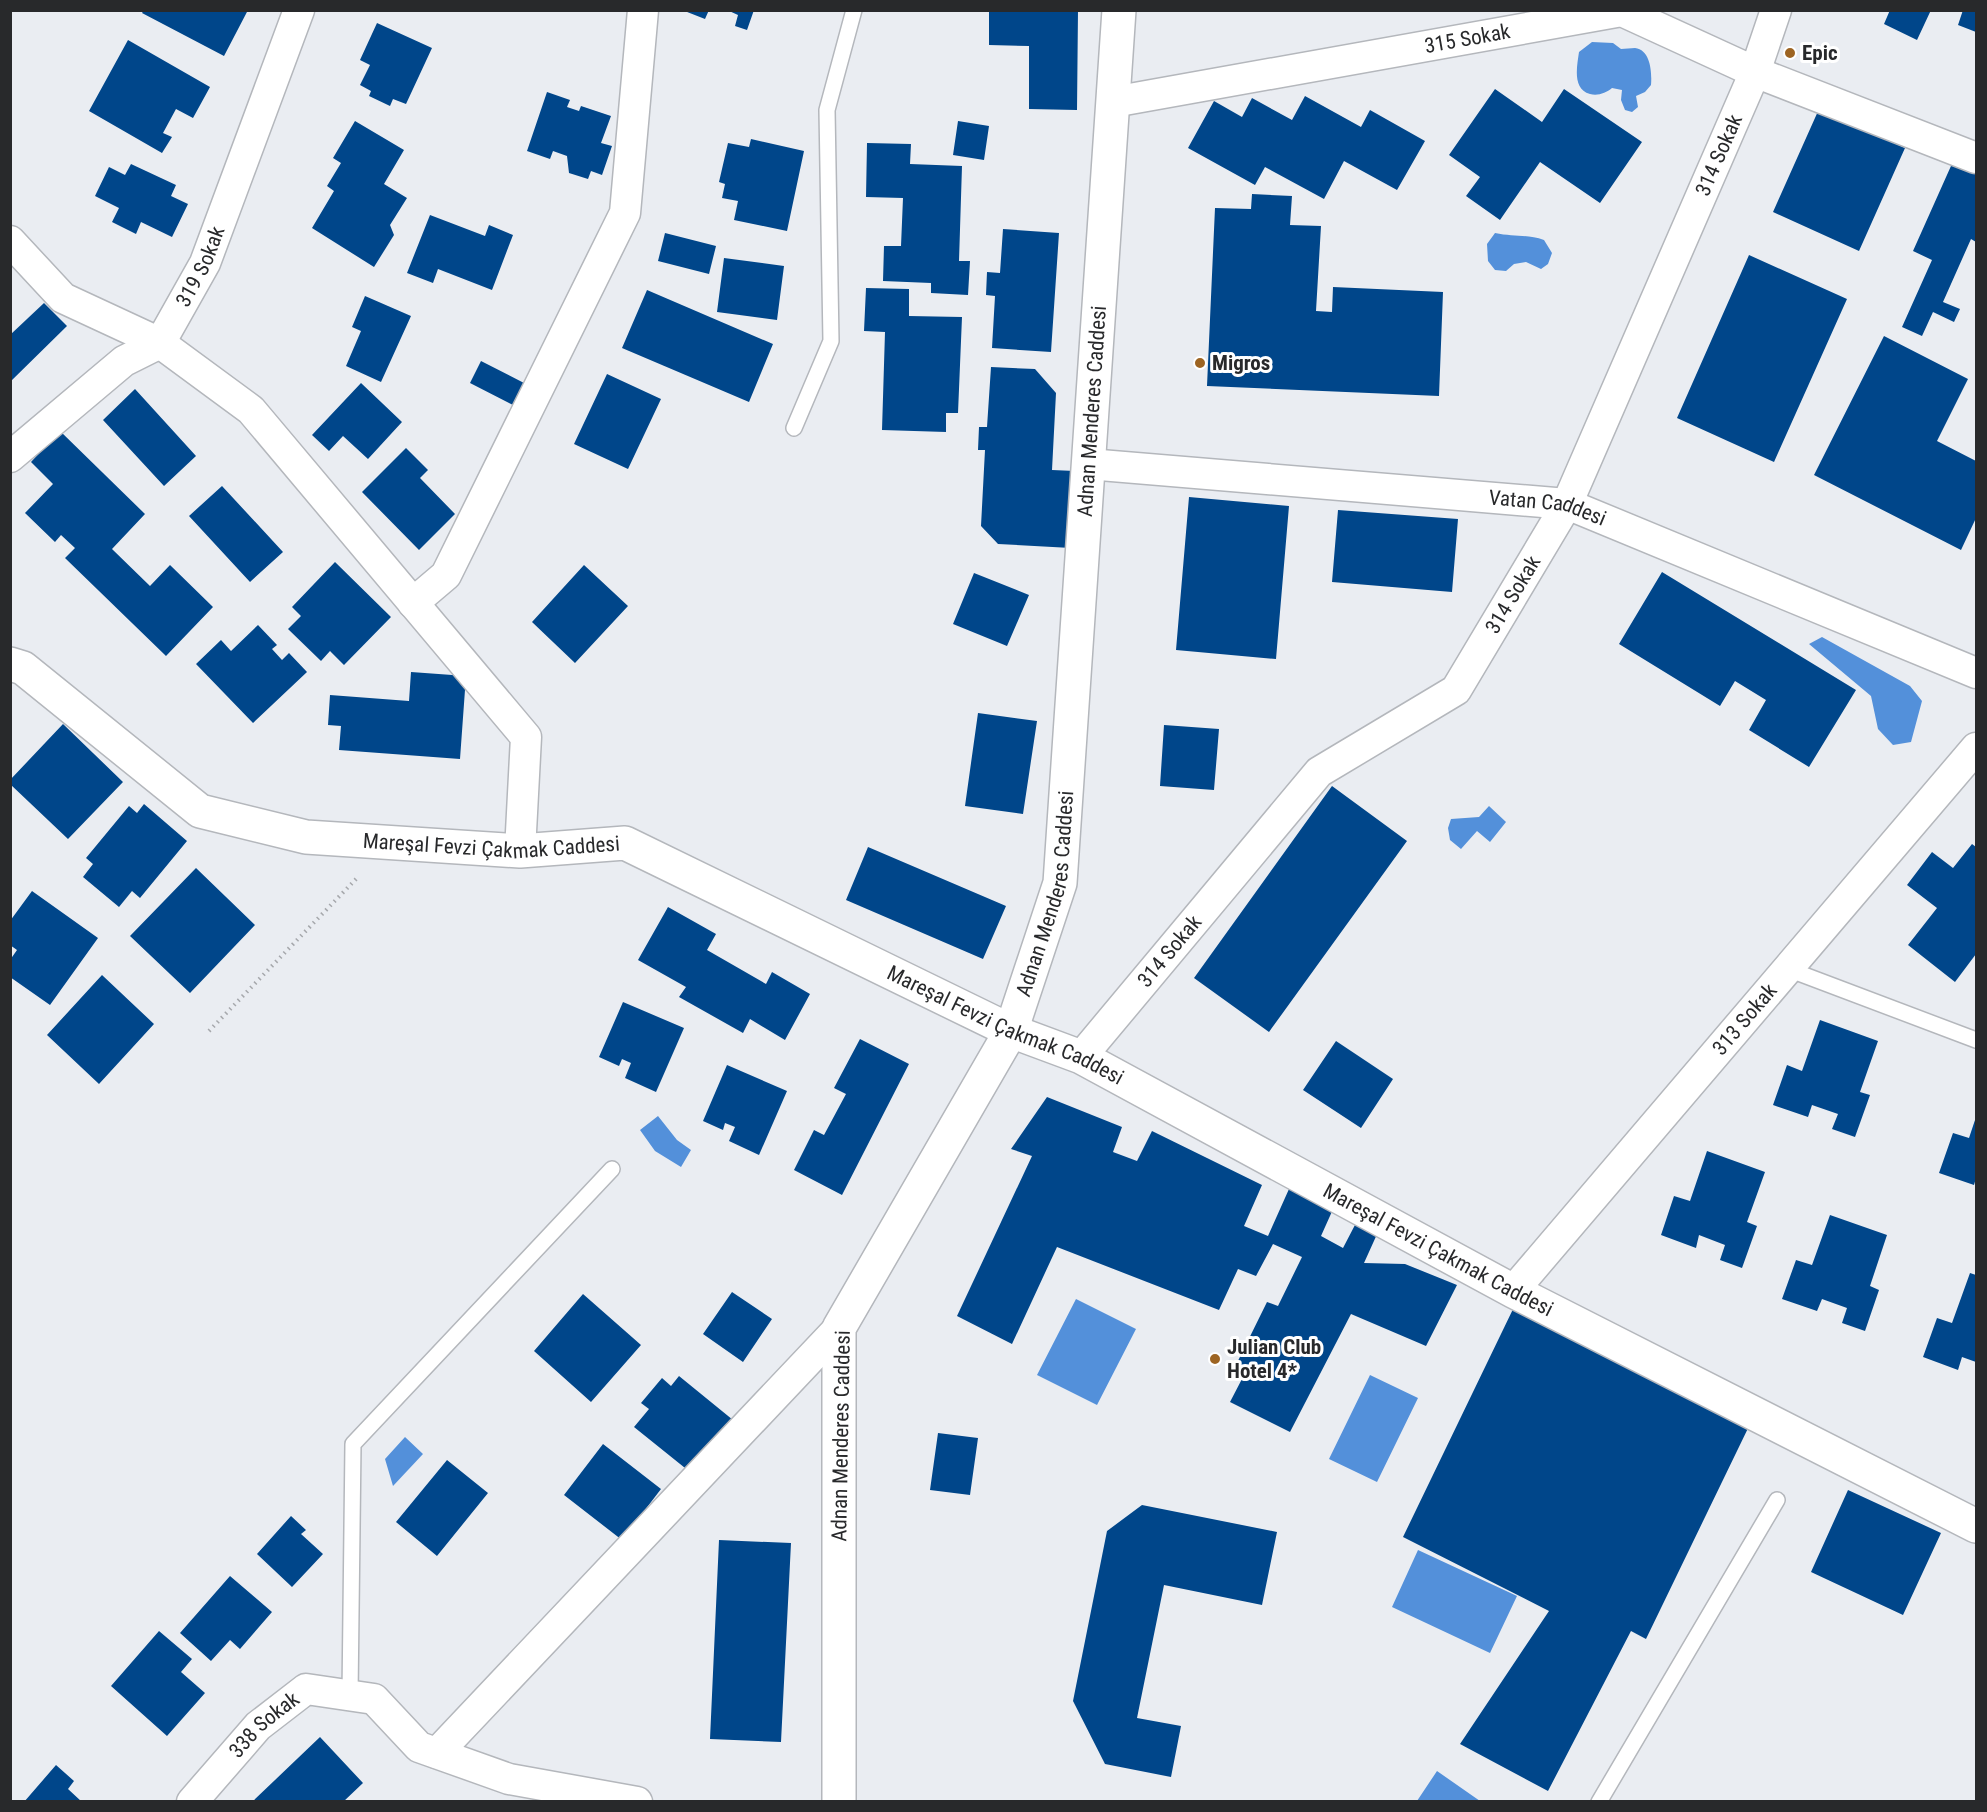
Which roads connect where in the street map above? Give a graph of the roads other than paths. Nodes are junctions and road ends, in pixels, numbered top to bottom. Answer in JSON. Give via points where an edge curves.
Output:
{"nodes":[{"id":1,"x":299,"y":10,"type":"edge"},
{"id":2,"x":643,"y":10,"type":"edge"},
{"id":3,"x":854,"y":10,"type":"edge"},
{"id":4,"x":1119,"y":10,"type":"edge"},
{"id":5,"x":1776,"y":10,"type":"edge"},
{"id":6,"x":1755,"y":72,"type":"junction"},
{"id":7,"x":1113,"y":102,"type":"junction"},
{"id":8,"x":1977,"y":158,"type":"edge"},
{"id":9,"x":10,"y":241,"type":"edge"},
{"id":10,"x":160,"y":342,"type":"junction"},
{"id":11,"x":794,"y":428,"type":"dead end"},
{"id":12,"x":10,"y":457,"type":"edge"},
{"id":13,"x":1088,"y":464,"type":"junction"},
{"id":14,"x":1567,"y":504,"type":"junction"},
{"id":15,"x":413,"y":603,"type":"junction"},
{"id":16,"x":10,"y":664,"type":"edge"},
{"id":17,"x":1977,"y":673,"type":"edge"},
{"id":18,"x":1977,"y":748,"type":"edge"},
{"id":19,"x":519,"y":851,"type":"junction"},
{"id":20,"x":1788,"y":969,"type":"junction"},
{"id":21,"x":1011,"y":1031,"type":"junction"},
{"id":22,"x":1977,"y":1040,"type":"edge"},
{"id":23,"x":1082,"y":1058,"type":"junction"},
{"id":24,"x":612,"y":1169,"type":"dead end"},
{"id":25,"x":1513,"y":1291,"type":"junction"},
{"id":26,"x":839,"y":1328,"type":"junction"},
{"id":27,"x":1778,"y":1500,"type":"dead end"},
{"id":28,"x":1977,"y":1526,"type":"edge"},
{"id":29,"x":350,"y":1695,"type":"junction"},
{"id":30,"x":436,"y":1753,"type":"junction"},
{"id":31,"x":505,"y":1790,"type":"edge"},
{"id":32,"x":192,"y":1802,"type":"edge"},
{"id":33,"x":638,"y":1802,"type":"edge"},
{"id":34,"x":839,"y":1802,"type":"edge"},
{"id":35,"x":1599,"y":1802,"type":"edge"}],
"edges":[{"from":1,"to":10,"type":"street","name":"319 Sokak","via":[[205,263]]},
{"from":2,"to":15,"type":"street","via":[[625,213],[446,575]]},
{"from":3,"to":11,"type":"lane","via":[[827,110],[831,340]]},
{"from":4,"to":7,"type":"street","name":"Adnan Menderes Caddesi"},
{"from":5,"to":6,"type":"street","name":"314 Sokak"},
{"from":6,"to":7,"type":"street","name":"315 Sokak","via":[[1623,11]]},
{"from":6,"to":8,"type":"street","name":"315 Sokak"},
{"from":6,"to":14,"type":"street","name":"314 Sokak"},
{"from":7,"to":13,"type":"street","name":"Adnan Menderes Caddesi"},
{"from":9,"to":10,"type":"street","via":[[63,298]]},
{"from":10,"to":12,"type":"street","via":[[124,361]]},
{"from":10,"to":15,"type":"street","via":[[251,410]]},
{"from":13,"to":14,"type":"street","name":"Vatan Caddesi"},
{"from":13,"to":21,"type":"street","name":"Adnan Menderes Caddesi","via":[[1060,883]]},
{"from":14,"to":17,"type":"street","name":"Vatan Caddesi"},
{"from":14,"to":23,"type":"street","name":"314 Sokak","via":[[1456,690],[1319,772]]},
{"from":15,"to":19,"type":"street","via":[[526,737]]},
{"from":16,"to":19,"type":"street","name":"Mareşal Fevzi Çakmak Caddesi","via":[[23,668],[200,811],[306,837]]},
{"from":18,"to":20,"type":"street","name":"313 Sokak"},
{"from":19,"to":21,"type":"street","name":"Mareşal Fevzi Çakmak Caddesi","via":[[625,843]]},
{"from":20,"to":22,"type":"lane"},
{"from":20,"to":25,"type":"street","name":"313 Sokak"},
{"from":21,"to":23,"type":"street","name":"Mareşal Fevzi Çakmak Caddesi"},
{"from":21,"to":26,"type":"street","name":"Adnan Menderes Caddesi"},
{"from":23,"to":25,"type":"street","name":"Mareşal Fevzi Çakmak Caddesi"},
{"from":24,"to":29,"type":"lane","via":[[353,1444]]},
{"from":25,"to":28,"type":"street","name":"Mareşal Fevzi Çakmak Caddesi"},
{"from":26,"to":30,"type":"street"},
{"from":26,"to":34,"type":"street","name":"Adnan Menderes Caddesi"},
{"from":27,"to":35,"type":"lane"},
{"from":29,"to":30,"type":"street","name":"338 Sokak","via":[[374,1699],[419,1747]]},
{"from":29,"to":32,"type":"street","name":"338 Sokak","via":[[306,1689],[258,1726]]},
{"from":30,"to":31,"type":"street","name":"338 Sokak"},
{"from":31,"to":33,"type":"street","name":"338 Sokak"}]}
